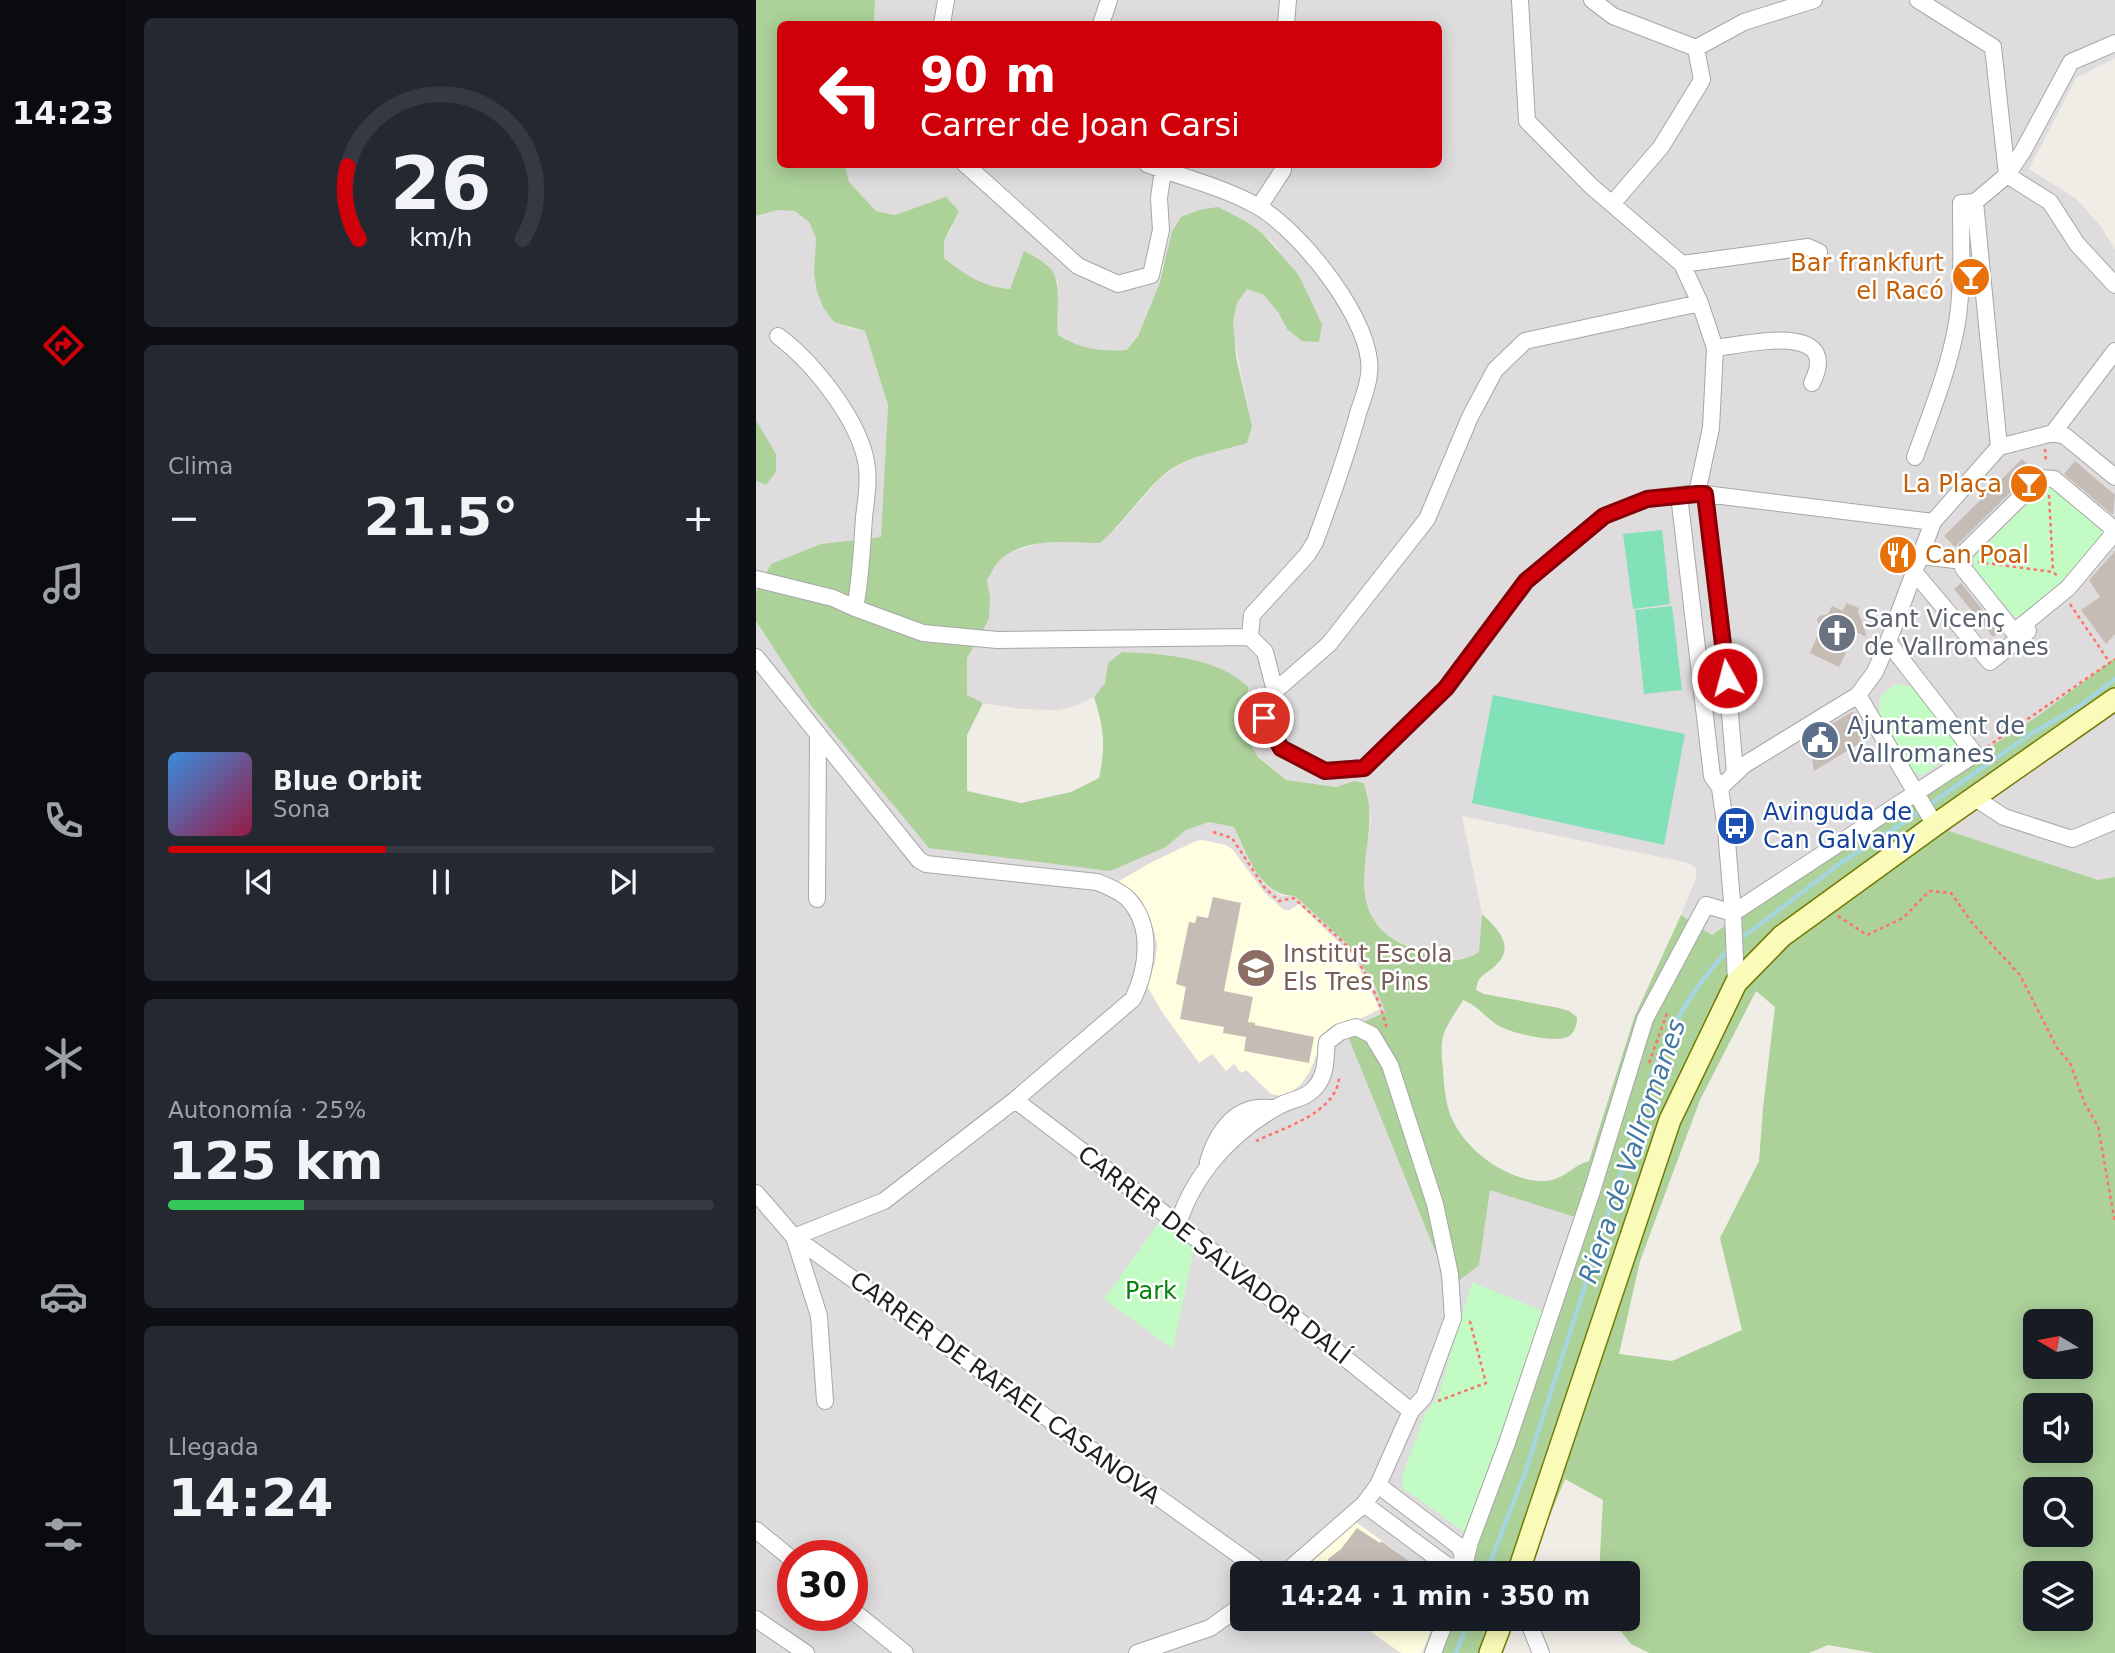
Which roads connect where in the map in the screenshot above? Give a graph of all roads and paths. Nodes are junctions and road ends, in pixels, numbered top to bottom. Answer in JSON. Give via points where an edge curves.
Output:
{"nodes":[{"id":1,"x":947,"y":0,"type":"edge"},
{"id":2,"x":1109,"y":0,"type":"edge"},
{"id":3,"x":1288,"y":0,"type":"edge"},
{"id":4,"x":1520,"y":0,"type":"edge"},
{"id":5,"x":1592,"y":0,"type":"edge"},
{"id":6,"x":1814,"y":0,"type":"edge"},
{"id":7,"x":1918,"y":0,"type":"edge"},
{"id":8,"x":943,"y":21,"type":"edge"},
{"id":9,"x":1102,"y":21,"type":"edge"},
{"id":10,"x":1286,"y":21,"type":"edge"},
{"id":11,"x":2115,"y":43,"type":"edge"},
{"id":12,"x":1696,"y":48,"type":"junction"},
{"id":13,"x":969,"y":168,"type":"edge"},
{"id":14,"x":1155,"y":168,"type":"edge"},
{"id":15,"x":1158,"y":168,"type":"edge"},
{"id":16,"x":1283,"y":168,"type":"edge"},
{"id":17,"x":2007,"y":175,"type":"junction"},
{"id":18,"x":1975,"y":202,"type":"junction"},
{"id":19,"x":1612,"y":204,"type":"junction"},
{"id":20,"x":1259,"y":206,"type":"junction"},
{"id":21,"x":1819,"y":252,"type":"dead end"},
{"id":22,"x":1682,"y":264,"type":"junction"},
{"id":23,"x":2115,"y":285,"type":"edge"},
{"id":24,"x":1700,"y":303,"type":"junction"},
{"id":25,"x":778,"y":337,"type":"dead end"},
{"id":26,"x":1715,"y":348,"type":"junction"},
{"id":27,"x":2115,"y":351,"type":"edge"},
{"id":28,"x":1812,"y":383,"type":"dead end"},
{"id":29,"x":2053,"y":433,"type":"junction"},
{"id":30,"x":1999,"y":447,"type":"junction"},
{"id":31,"x":1915,"y":457,"type":"dead end"},
{"id":32,"x":2115,"y":477,"type":"edge"},
{"id":33,"x":2048,"y":485,"type":"dead end"},
{"id":34,"x":1701,"y":494,"type":"junction"},
{"id":35,"x":1679,"y":495,"type":"junction"},
{"id":36,"x":1933,"y":522,"type":"junction"},
{"id":37,"x":2115,"y":531,"type":"edge"},
{"id":38,"x":1921,"y":556,"type":"junction"},
{"id":39,"x":1968,"y":562,"type":"junction"},
{"id":40,"x":2053,"y":572,"type":"junction"},
{"id":41,"x":1915,"y":573,"type":"junction"},
{"id":42,"x":756,"y":579,"type":"edge"},
{"id":43,"x":2064,"y":588,"type":"junction"},
{"id":44,"x":855,"y":608,"type":"junction"},
{"id":45,"x":2028,"y":631,"type":"dead end"},
{"id":46,"x":1250,"y":637,"type":"junction"},
{"id":47,"x":1888,"y":642,"type":"junction"},
{"id":48,"x":756,"y":657,"type":"edge"},
{"id":49,"x":2115,"y":659,"type":"edge"},
{"id":50,"x":2110,"y":663,"type":"junction"},
{"id":51,"x":1275,"y":691,"type":"junction"},
{"id":52,"x":1858,"y":695,"type":"junction"},
{"id":53,"x":2115,"y":699,"type":"edge"},
{"id":54,"x":818,"y":735,"type":"junction"},
{"id":55,"x":1975,"y":754,"type":"junction"},
{"id":56,"x":1735,"y":773,"type":"junction"},
{"id":57,"x":1720,"y":788,"type":"junction"},
{"id":58,"x":1916,"y":791,"type":"junction"},
{"id":59,"x":1975,"y":798,"type":"junction"},
{"id":60,"x":2115,"y":821,"type":"edge"},
{"id":61,"x":1935,"y":825,"type":"junction"},
{"id":62,"x":1213,"y":832,"type":"dead end"},
{"id":63,"x":817,"y":899,"type":"dead end"},
{"id":64,"x":1822,"y":906,"type":"junction"},
{"id":65,"x":1733,"y":912,"type":"junction"},
{"id":66,"x":1735,"y":983,"type":"junction"},
{"id":67,"x":1389,"y":1037,"type":"dead end"},
{"id":68,"x":1339,"y":1076,"type":"dead end"},
{"id":69,"x":1015,"y":1100,"type":"junction"},
{"id":70,"x":1275,"y":1108,"type":"junction"},
{"id":71,"x":1234,"y":1139,"type":"junction"},
{"id":72,"x":1206,"y":1168,"type":"junction"},
{"id":73,"x":756,"y":1193,"type":"edge"},
{"id":74,"x":2115,"y":1223,"type":"edge"},
{"id":75,"x":1178,"y":1224,"type":"junction"},
{"id":76,"x":794,"y":1237,"type":"junction"},
{"id":77,"x":1468,"y":1315,"type":"dead end"},
{"id":78,"x":1435,"y":1398,"type":"dead end"},
{"id":79,"x":825,"y":1401,"type":"dead end"},
{"id":80,"x":1411,"y":1410,"type":"junction"},
{"id":81,"x":1378,"y":1485,"type":"junction"},
{"id":82,"x":1364,"y":1504,"type":"junction"},
{"id":83,"x":756,"y":1530,"type":"edge"},
{"id":84,"x":777,"y":1547,"type":"edge"},
{"id":85,"x":1247,"y":1561,"type":"edge"},
{"id":86,"x":1299,"y":1561,"type":"edge"},
{"id":87,"x":1441,"y":1561,"type":"edge"},
{"id":88,"x":1465,"y":1561,"type":"edge"},
{"id":89,"x":1469,"y":1561,"type":"edge"},
{"id":90,"x":1522,"y":1561,"type":"edge"},
{"id":91,"x":1230,"y":1614,"type":"edge"},
{"id":92,"x":756,"y":1619,"type":"edge"},
{"id":93,"x":868,"y":1623,"type":"edge"},
{"id":94,"x":1441,"y":1631,"type":"edge"},
{"id":95,"x":1532,"y":1631,"type":"edge"},
{"id":96,"x":806,"y":1653,"type":"edge"},
{"id":97,"x":905,"y":1653,"type":"edge"},
{"id":98,"x":1137,"y":1653,"type":"edge"},
{"id":99,"x":1433,"y":1653,"type":"edge"},
{"id":100,"x":1541,"y":1653,"type":"edge"}],
"edges":[{"from":1,"to":8,"type":"street"},
{"from":2,"to":9,"type":"street"},
{"from":3,"to":10,"type":"street"},
{"from":4,"to":19,"type":"street","via":[[1527,121]]},
{"from":5,"to":12,"type":"street","via":[[1613,16]]},
{"from":6,"to":12,"type":"street","via":[[1744,22]]},
{"from":7,"to":17,"type":"street","via":[[1993,47]]},
{"from":11,"to":17,"type":"street","via":[[2071,62]]},
{"from":12,"to":19,"type":"street","via":[[1702,80],[1661,147]]},
{"from":13,"to":14,"type":"street","via":[[1078,266],[1118,284],[1151,275],[1161,230]]},
{"from":15,"to":20,"type":"street"},
{"from":16,"to":20,"type":"street"},
{"from":17,"to":18,"type":"street"},
{"from":17,"to":23,"type":"street","via":[[2050,202],[2077,244]]},
{"from":18,"to":30,"type":"street"},
{"from":18,"to":31,"type":"street","via":[[1961,203],[1958,320],[1951,354]]},
{"from":19,"to":22,"type":"street"},
{"from":20,"to":46,"type":"street","via":[[1337,287],[1369,355],[1369,374],[1315,542],[1252,615]]},
{"from":21,"to":22,"type":"street","via":[[1808,247]]},
{"from":22,"to":24,"type":"street"},
{"from":24,"to":26,"type":"street"},
{"from":24,"to":51,"type":"street","via":[[1525,341],[1495,370],[1427,519],[1329,644]]},
{"from":25,"to":44,"type":"street","via":[[795,349],[831,391],[865,457],[868,479]]},
{"from":26,"to":28,"type":"street","via":[[1803,342],[1815,356],[1818,370]]},
{"from":26,"to":34,"type":"street","via":[[1711,428]]},
{"from":27,"to":29,"type":"street"},
{"from":29,"to":30,"type":"street"},
{"from":29,"to":32,"type":"street","via":[[2065,436]]},
{"from":30,"to":36,"type":"street"},
{"from":33,"to":40,"type":"path"},
{"from":34,"to":35,"type":"street"},
{"from":34,"to":36,"type":"street"},
{"from":34,"to":56,"type":"street","via":[[1727,678]]},
{"from":35,"to":51,"type":"street","via":[[1647,499],[1604,516],[1526,581],[1446,688],[1364,768],[1325,771],[1281,748],[1264,718]]},
{"from":35,"to":57,"type":"street","via":[[1712,776]]},
{"from":36,"to":38,"type":"street"},
{"from":37,"to":39,"type":"street","via":[[2054,479],[2040,478],[1963,554]]},
{"from":37,"to":43,"type":"street"},
{"from":38,"to":39,"type":"street"},
{"from":38,"to":41,"type":"street"},
{"from":39,"to":40,"type":"path"},
{"from":39,"to":43,"type":"street","via":[[1963,568],[2014,632]]},
{"from":40,"to":43,"type":"path"},
{"from":41,"to":45,"type":"street","via":[[1990,662]]},
{"from":41,"to":47,"type":"street"},
{"from":42,"to":44,"type":"street"},
{"from":43,"to":50,"type":"path"},
{"from":44,"to":46,"type":"street","via":[[923,632],[997,640]]},
{"from":46,"to":51,"type":"street","via":[[1265,652]]},
{"from":47,"to":52,"type":"street","via":[[1875,673]]},
{"from":47,"to":55,"type":"street"},
{"from":48,"to":54,"type":"street"},
{"from":49,"to":50,"type":"path"},
{"from":50,"to":55,"type":"path"},
{"from":52,"to":56,"type":"street"},
{"from":52,"to":58,"type":"street"},
{"from":53,"to":59,"type":"street"},
{"from":54,"to":63,"type":"street"},
{"from":54,"to":69,"type":"street","via":[[926,864],[1097,882],[1126,897],[1134,907],[1144,932],[1146,961],[1133,999]]},
{"from":55,"to":58,"type":"street"},
{"from":56,"to":57,"type":"street"},
{"from":57,"to":65,"type":"street"},
{"from":58,"to":61,"type":"street"},
{"from":58,"to":65,"type":"street"},
{"from":59,"to":60,"type":"street","via":[[2004,817],[2072,839]]},
{"from":59,"to":61,"type":"street"},
{"from":61,"to":64,"type":"street"},
{"from":62,"to":67,"type":"path","via":[[1232,838],[1264,887],[1279,901],[1294,898],[1345,944],[1370,984]]},
{"from":64,"to":66,"type":"street","via":[[1782,936]]},
{"from":64,"to":74,"type":"path","via":[[1867,935],[1903,918],[1929,891],[1951,893],[2020,975],[2057,1048],[2070,1063],[2098,1126]]},
{"from":65,"to":66,"type":"street"},
{"from":65,"to":89,"type":"street","via":[[1706,905],[1645,1019],[1592,1191],[1470,1542]]},
{"from":66,"to":90,"type":"street","via":[[1670,1120]]},
{"from":68,"to":71,"type":"path","via":[[1332,1098],[1307,1116],[1248,1145]]},
{"from":69,"to":75,"type":"street","name":"CARRER DE SALVADOR DALÍ"},
{"from":69,"to":76,"type":"street","via":[[884,1201]]},
{"from":70,"to":71,"type":"street"},
{"from":70,"to":72,"type":"street","via":[[1253,1109],[1228,1125],[1217,1137]]},
{"from":70,"to":80,"type":"street","via":[[1307,1096],[1319,1083],[1326,1067],[1327,1042],[1340,1032],[1356,1027],[1372,1035],[1390,1065],[1434,1204],[1450,1275],[1453,1318],[1424,1396]]},
{"from":71,"to":72,"type":"street"},
{"from":72,"to":75,"type":"street"},
{"from":73,"to":76,"type":"street","name":"CARRER DE RAFAEL CASANOVA"},
{"from":75,"to":80,"type":"street","name":"CARRER DE SALVADOR DALÍ"},
{"from":76,"to":79,"type":"street","via":[[818,1316]]},
{"from":76,"to":85,"type":"street","name":"CARRER DE RAFAEL CASANOVA"},
{"from":77,"to":78,"type":"path","via":[[1486,1383],[1432,1404]]},
{"from":80,"to":81,"type":"street"},
{"from":81,"to":82,"type":"street"},
{"from":81,"to":88,"type":"street","via":[[1460,1547]]},
{"from":82,"to":86,"type":"street"},
{"from":82,"to":87,"type":"street"},
{"from":83,"to":84,"type":"street"},
{"from":91,"to":98,"type":"street","via":[[1210,1628]]},
{"from":92,"to":96,"type":"street"},
{"from":93,"to":97,"type":"street"},
{"from":94,"to":99,"type":"street"},
{"from":95,"to":100,"type":"street"}]}
